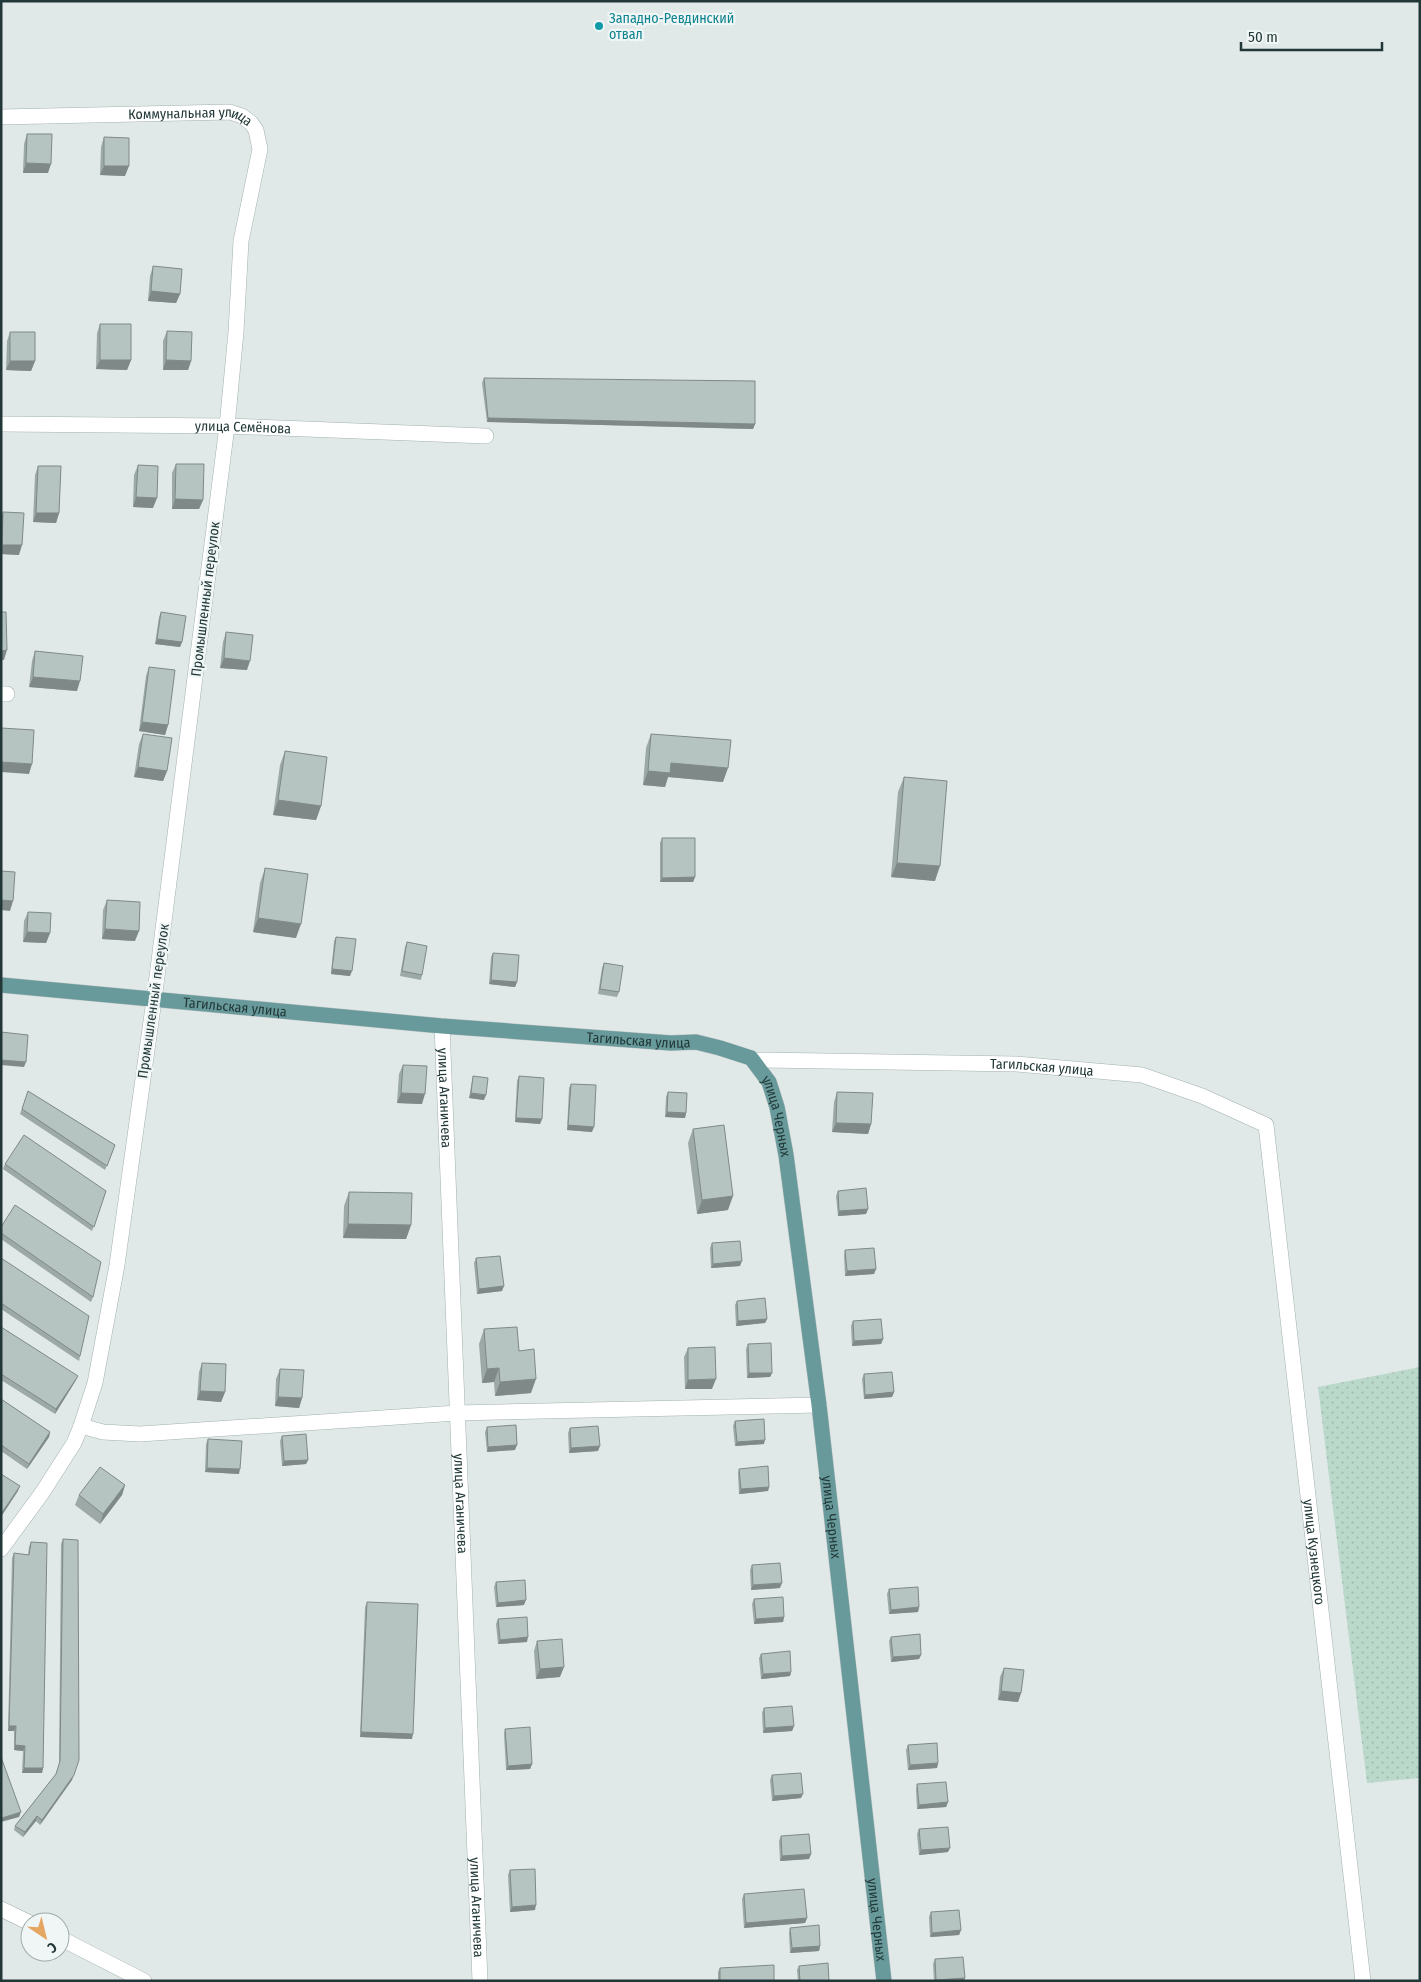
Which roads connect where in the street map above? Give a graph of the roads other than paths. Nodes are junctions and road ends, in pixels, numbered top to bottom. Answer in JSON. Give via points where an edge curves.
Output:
{"nodes":[{"id":1,"x":1,"y":117,"type":"edge"},
{"id":2,"x":1,"y":424,"type":"edge"},
{"id":3,"x":227,"y":426,"type":"junction"},
{"id":4,"x":486,"y":436,"type":"dead end"},
{"id":5,"x":1,"y":985,"type":"edge"},
{"id":6,"x":154,"y":1000,"type":"junction"},
{"id":7,"x":442,"y":1026,"type":"junction"},
{"id":8,"x":754,"y":1060,"type":"junction"},
{"id":9,"x":1266,"y":1125,"type":"joint"},
{"id":10,"x":818,"y":1405,"type":"junction"},
{"id":11,"x":457,"y":1413,"type":"junction"},
{"id":12,"x":81,"y":1426,"type":"junction"},
{"id":13,"x":1,"y":1549,"type":"edge"},
{"id":14,"x":1,"y":1909,"type":"edge"},
{"id":15,"x":20,"y":1918,"type":"edge"},
{"id":16,"x":70,"y":1943,"type":"edge"},
{"id":17,"x":144,"y":1981,"type":"edge"},
{"id":18,"x":480,"y":1981,"type":"edge"},
{"id":19,"x":884,"y":1981,"type":"edge"},
{"id":20,"x":1363,"y":1981,"type":"edge"}],
"edges":[{"from":1,"to":3,"type":"street","name":"Коммунальная улица","via":[[230,112],[251,123],[260,149],[241,241]]},
{"from":2,"to":3,"type":"street","name":"улица Семёнова"},
{"from":3,"to":4,"type":"street","name":"улица Семёнова"},
{"from":3,"to":6,"type":"street","name":"Промышленный переулок"},
{"from":5,"to":6,"type":"main road","name":"Тагильская улица"},
{"from":6,"to":7,"type":"main road","name":"Тагильская улица"},
{"from":6,"to":12,"type":"street","name":"Промышленный переулок","via":[[117,1265],[95,1383]]},
{"from":7,"to":8,"type":"main road","name":"Тагильская улица","via":[[672,1043],[696,1042]]},
{"from":7,"to":11,"type":"street","name":"улица Аганичева"},
{"from":8,"to":9,"type":"street","name":"Тагильская улица","via":[[1016,1064],[1142,1075],[1202,1096]]},
{"from":8,"to":10,"type":"main road","name":"улица Черных","via":[[769,1082],[778,1107]]},
{"from":9,"to":20,"type":"street","name":"улица Кузнецкого"},
{"from":10,"to":11,"type":"street"},
{"from":10,"to":19,"type":"main road","name":"улица Черных"},
{"from":11,"to":12,"type":"street","via":[[140,1434],[103,1432]]},
{"from":11,"to":18,"type":"street","name":"улица Аганичева"},
{"from":12,"to":13,"type":"street","name":"Промышленный переулок","via":[[74,1443]]},
{"from":14,"to":15,"type":"street"},
{"from":16,"to":17,"type":"street"}]}
